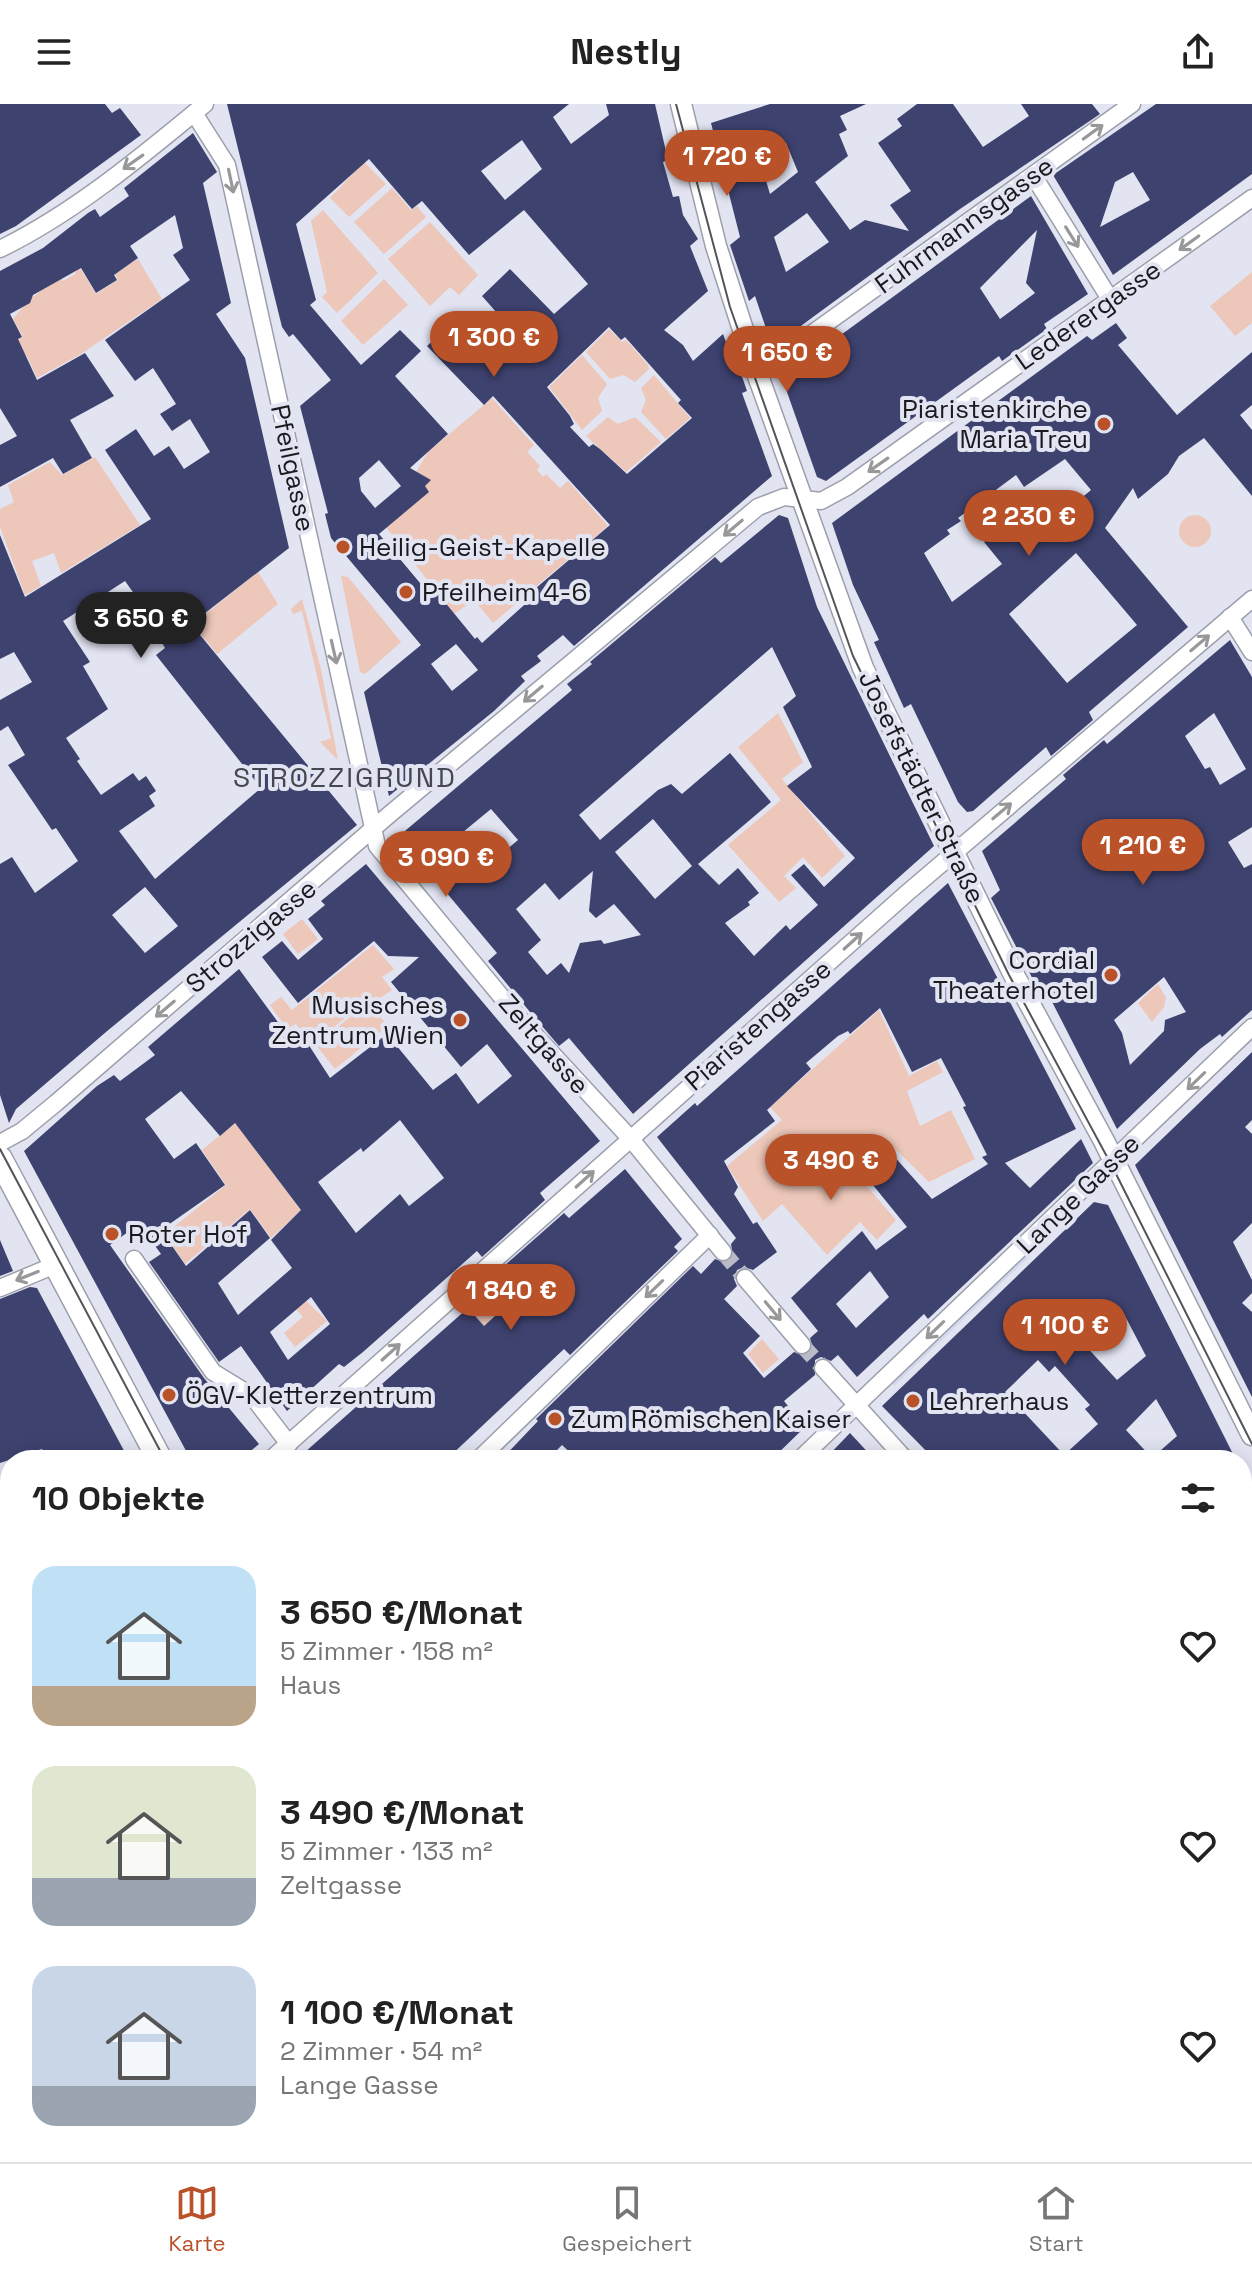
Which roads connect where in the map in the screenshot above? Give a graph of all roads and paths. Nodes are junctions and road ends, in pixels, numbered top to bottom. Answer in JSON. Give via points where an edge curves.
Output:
{"nodes":[{"id":1,"x":1132,"y":104,"type":"edge"},
{"id":2,"x":683,"y":105,"type":"edge"},
{"id":3,"x":200,"y":108,"type":"edge"},
{"id":4,"x":1033,"y":175,"type":"junction"},
{"id":5,"x":1252,"y":198,"type":"edge"},
{"id":6,"x":0,"y":249,"type":"edge"},
{"id":7,"x":1110,"y":299,"type":"junction"},
{"id":8,"x":757,"y":373,"type":"junction"},
{"id":9,"x":801,"y":499,"type":"junction"},
{"id":10,"x":1252,"y":599,"type":"edge"},
{"id":11,"x":1230,"y":617,"type":"junction"},
{"id":12,"x":1252,"y":652,"type":"edge"},
{"id":13,"x":372,"y":832,"type":"junction"},
{"id":14,"x":954,"y":852,"type":"junction"},
{"id":15,"x":1252,"y":1027,"type":"edge"},
{"id":16,"x":630,"y":1138,"type":"junction"},
{"id":17,"x":0,"y":1143,"type":"edge"},
{"id":18,"x":0,"y":1159,"type":"edge"},
{"id":19,"x":1114,"y":1160,"type":"junction"},
{"id":20,"x":710,"y":1235,"type":"junction"},
{"id":21,"x":723,"y":1252,"type":"tunnel mouth"},
{"id":22,"x":134,"y":1259,"type":"dead end"},
{"id":23,"x":55,"y":1265,"type":"junction"},
{"id":24,"x":745,"y":1278,"type":"tunnel mouth"},
{"id":25,"x":0,"y":1288,"type":"edge"},
{"id":26,"x":802,"y":1345,"type":"tunnel mouth"},
{"id":27,"x":823,"y":1368,"type":"tunnel mouth"},
{"id":28,"x":855,"y":1406,"type":"junction"},
{"id":29,"x":1252,"y":1435,"type":"edge"},
{"id":30,"x":289,"y":1444,"type":"junction"},
{"id":31,"x":155,"y":1450,"type":"edge"},
{"id":32,"x":282,"y":1450,"type":"edge"},
{"id":33,"x":488,"y":1450,"type":"edge"},
{"id":34,"x":809,"y":1450,"type":"edge"},
{"id":35,"x":897,"y":1450,"type":"edge"}],
"edges":[{"from":4,"to":1,"type":"street","name":"Fuhrmannsgasse","one_way":true},
{"from":2,"to":8,"type":"street","name":"Josefstädter Straße","via":[[716,246]]},
{"from":3,"to":6,"type":"street","one_way":true,"via":[[121,170]]},
{"from":3,"to":13,"type":"street","name":"Pfeilgasse","one_way":true,"via":[[227,165]]},
{"from":4,"to":7,"type":"street","one_way":true},
{"from":4,"to":8,"type":"street","name":"Fuhrmannsgasse"},
{"from":5,"to":7,"type":"street","name":"Lederergasse","one_way":true},
{"from":7,"to":9,"type":"street","name":"Lederergasse","one_way":true,"via":[[847,487],[821,501]]},
{"from":8,"to":9,"type":"street","name":"Josefstädter Straße"},
{"from":9,"to":13,"type":"street","name":"Strozzigasse","one_way":true,"via":[[784,497],[758,507]]},
{"from":9,"to":14,"type":"street","name":"Josefstädter Straße","via":[[863,668]]},
{"from":10,"to":11,"type":"street","name":"Piaristengasse"},
{"from":11,"to":12,"type":"street"},
{"from":14,"to":11,"type":"street","name":"Piaristengasse","one_way":true},
{"from":13,"to":16,"type":"street","name":"Zeltgasse","via":[[378,849],[519,1018]]},
{"from":13,"to":17,"type":"street","name":"Strozzigasse","one_way":true,"via":[[33,1122]]},
{"from":16,"to":14,"type":"street","name":"Piaristengasse","one_way":true},
{"from":14,"to":19,"type":"street","name":"Josefstädter Straße"},
{"from":15,"to":19,"type":"street","name":"Lange Gasse","one_way":true},
{"from":16,"to":20,"type":"street","name":"Zeltgasse"},
{"from":30,"to":16,"type":"street","name":"Piaristengasse","one_way":true},
{"from":18,"to":23,"type":"main road"},
{"from":19,"to":28,"type":"street","name":"Lange Gasse","one_way":true},
{"from":19,"to":29,"type":"street","name":"Josefstädter Straße"},
{"from":20,"to":21,"type":"street","name":"Zeltgasse"},
{"from":20,"to":33,"type":"street","one_way":true},
{"from":22,"to":30,"type":"street","via":[[213,1372],[252,1396]]},
{"from":23,"to":25,"type":"street","one_way":true},
{"from":23,"to":31,"type":"main road"},
{"from":24,"to":26,"type":"street","one_way":true},
{"from":27,"to":28,"type":"street"},
{"from":28,"to":34,"type":"street","name":"Lange Gasse"},
{"from":28,"to":35,"type":"street"},
{"from":30,"to":32,"type":"street","name":"Piaristengasse"}]}
